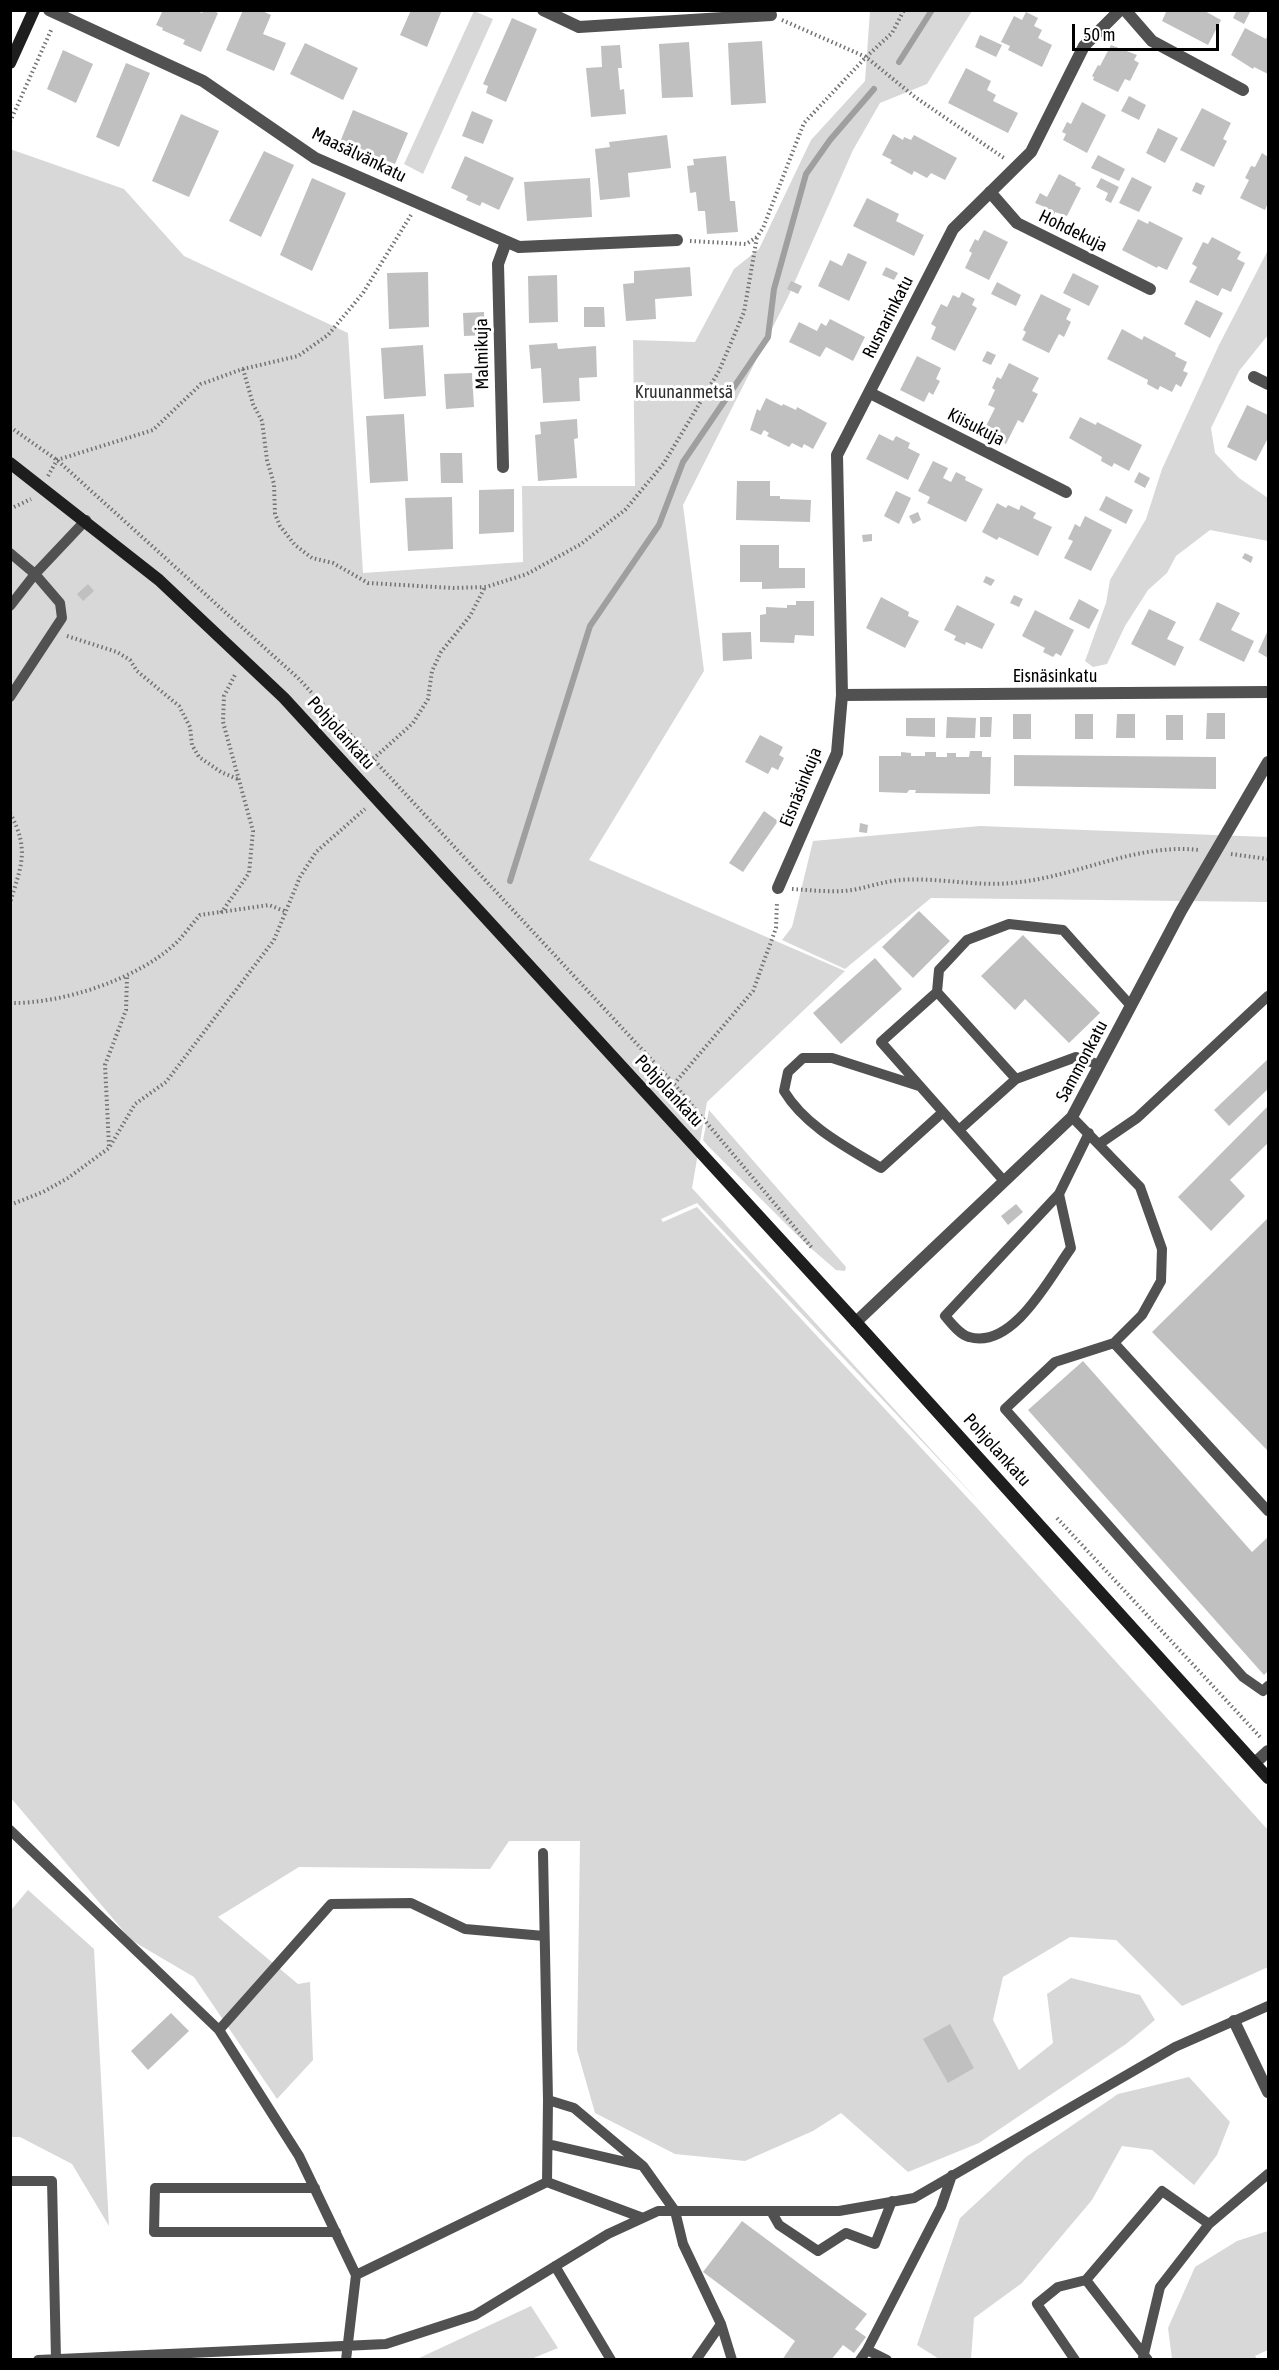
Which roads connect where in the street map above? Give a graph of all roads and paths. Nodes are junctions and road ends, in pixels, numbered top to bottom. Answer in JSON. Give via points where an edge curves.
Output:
{"nodes":[{"id":1,"x":34,"y":10,"type":"edge"},
{"id":2,"x":543,"y":10,"type":"edge"},
{"id":3,"x":904,"y":10,"type":"edge"},
{"id":4,"x":1120,"y":10,"type":"edge"},
{"id":5,"x":1125,"y":10,"type":"edge"},
{"id":6,"x":53,"y":12,"type":"edge"},
{"id":7,"x":771,"y":15,"type":"joint"},
{"id":8,"x":866,"y":57,"type":"junction"},
{"id":9,"x":10,"y":63,"type":"edge"},
{"id":10,"x":1243,"y":90,"type":"dead end"},
{"id":11,"x":10,"y":122,"type":"edge"},
{"id":12,"x":1004,"y":158,"type":"dead end"},
{"id":13,"x":990,"y":192,"type":"junction"},
{"id":14,"x":418,"y":203,"type":"junction"},
{"id":15,"x":677,"y":240,"type":"joint"},
{"id":16,"x":506,"y":242,"type":"junction"},
{"id":17,"x":1150,"y":289,"type":"dead end"},
{"id":18,"x":1254,"y":377,"type":"dead end"},
{"id":19,"x":1269,"y":384,"type":"edge"},
{"id":20,"x":870,"y":393,"type":"junction"},
{"id":21,"x":10,"y":463,"type":"edge"},
{"id":22,"x":503,"y":467,"type":"dead end"},
{"id":23,"x":41,"y":486,"type":"junction"},
{"id":24,"x":1066,"y":492,"type":"dead end"},
{"id":25,"x":10,"y":509,"type":"edge"},
{"id":26,"x":86,"y":520,"type":"junction"},
{"id":27,"x":10,"y":553,"type":"edge"},
{"id":28,"x":35,"y":574,"type":"junction"},
{"id":29,"x":486,"y":587,"type":"dead end"},
{"id":30,"x":10,"y":606,"type":"edge"},
{"id":31,"x":78,"y":639,"type":"dead end"},
{"id":32,"x":242,"y":658,"type":"junction"},
{"id":33,"x":1269,"y":692,"type":"edge"},
{"id":34,"x":842,"y":695,"type":"junction"},
{"id":35,"x":10,"y":697,"type":"edge"},
{"id":36,"x":373,"y":759,"type":"dead end"},
{"id":37,"x":1269,"y":762,"type":"edge"},
{"id":38,"x":240,"y":781,"type":"junction"},
{"id":39,"x":393,"y":781,"type":"dead end"},
{"id":40,"x":376,"y":798,"type":"junction"},
{"id":41,"x":10,"y":813,"type":"edge"},
{"id":42,"x":1216,"y":852,"type":"junction"},
{"id":43,"x":1269,"y":859,"type":"edge"},
{"id":44,"x":778,"y":888,"type":"junction"},
{"id":45,"x":10,"y":903,"type":"edge"},
{"id":46,"x":287,"y":912,"type":"junction"},
{"id":47,"x":220,"y":914,"type":"junction"},
{"id":48,"x":127,"y":977,"type":"junction"},
{"id":49,"x":937,"y":992,"type":"junction"},
{"id":50,"x":1269,"y":996,"type":"edge"},
{"id":51,"x":10,"y":1004,"type":"edge"},
{"id":52,"x":1131,"y":1006,"type":"junction"},
{"id":53,"x":1100,"y":1065,"type":"junction"},
{"id":54,"x":1016,"y":1079,"type":"junction"},
{"id":55,"x":674,"y":1084,"type":"dead end"},
{"id":56,"x":920,"y":1086,"type":"junction"},
{"id":57,"x":943,"y":1112,"type":"junction"},
{"id":58,"x":1072,"y":1117,"type":"junction"},
{"id":59,"x":959,"y":1130,"type":"junction"},
{"id":60,"x":1089,"y":1133,"type":"junction"},
{"id":61,"x":1099,"y":1144,"type":"junction"},
{"id":62,"x":109,"y":1148,"type":"junction"},
{"id":63,"x":1004,"y":1181,"type":"junction"},
{"id":64,"x":1059,"y":1194,"type":"junction"},
{"id":65,"x":10,"y":1205,"type":"edge"},
{"id":66,"x":856,"y":1322,"type":"junction"},
{"id":67,"x":1114,"y":1343,"type":"junction"},
{"id":68,"x":1269,"y":1511,"type":"edge"},
{"id":69,"x":1269,"y":1686,"type":"edge"},
{"id":70,"x":1269,"y":1750,"type":"edge"},
{"id":71,"x":1255,"y":1763,"type":"junction"},
{"id":72,"x":1269,"y":1778,"type":"edge"},
{"id":73,"x":10,"y":1830,"type":"edge"},
{"id":74,"x":543,"y":1853,"type":"dead end"},
{"id":75,"x":544,"y":1936,"type":"junction"},
{"id":76,"x":1269,"y":2006,"type":"edge"},
{"id":77,"x":1234,"y":2021,"type":"junction"},
{"id":78,"x":219,"y":2030,"type":"junction"},
{"id":79,"x":1269,"y":2092,"type":"edge"},
{"id":80,"x":548,"y":2100,"type":"junction"},
{"id":81,"x":548,"y":2144,"type":"junction"},
{"id":82,"x":643,"y":2166,"type":"junction"},
{"id":83,"x":1269,"y":2174,"type":"edge"},
{"id":84,"x":952,"y":2175,"type":"junction"},
{"id":85,"x":10,"y":2181,"type":"edge"},
{"id":86,"x":547,"y":2182,"type":"junction"},
{"id":87,"x":315,"y":2188,"type":"junction"},
{"id":88,"x":892,"y":2201,"type":"junction"},
{"id":89,"x":675,"y":2211,"type":"junction"},
{"id":90,"x":771,"y":2211,"type":"junction"},
{"id":91,"x":643,"y":2218,"type":"junction"},
{"id":92,"x":1209,"y":2224,"type":"junction"},
{"id":93,"x":336,"y":2232,"type":"junction"},
{"id":94,"x":555,"y":2266,"type":"junction"},
{"id":95,"x":356,"y":2275,"type":"junction"},
{"id":96,"x":1086,"y":2280,"type":"junction"},
{"id":97,"x":721,"y":2324,"type":"junction"},
{"id":98,"x":349,"y":2346,"type":"junction"},
{"id":99,"x":867,"y":2350,"type":"junction"},
{"id":100,"x":161,"y":2357,"type":"edge"},
{"id":101,"x":1145,"y":2357,"type":"edge"},
{"id":102,"x":56,"y":2359,"type":"edge"},
{"id":103,"x":38,"y":2360,"type":"edge"},
{"id":104,"x":346,"y":2360,"type":"edge"},
{"id":105,"x":611,"y":2360,"type":"edge"},
{"id":106,"x":696,"y":2360,"type":"edge"},
{"id":107,"x":732,"y":2360,"type":"edge"},
{"id":108,"x":860,"y":2360,"type":"edge"},
{"id":109,"x":887,"y":2360,"type":"edge"},
{"id":110,"x":1075,"y":2360,"type":"edge"}],
"edges":[{"from":1,"to":9,"type":"main road"},
{"from":2,"to":7,"type":"street","via":[[579,27]]},
{"from":3,"to":8,"type":"path","via":[[892,33]]},
{"from":4,"to":13,"type":"street","name":"Rusnarinkatu","via":[[1084,45],[1031,152]]},
{"from":5,"to":10,"type":"street","via":[[1152,41]]},
{"from":6,"to":11,"type":"path"},
{"from":6,"to":14,"type":"street","name":"Maasälvänkatu","via":[[203,81],[315,158]]},
{"from":7,"to":8,"type":"path"},
{"from":8,"to":12,"type":"path","via":[[915,97]]},
{"from":8,"to":15,"type":"path","via":[[804,123],[757,237],[746,244]]},
{"from":13,"to":17,"type":"street","name":"Hohdekuja","via":[[1017,223]]},
{"from":13,"to":20,"type":"street","name":"Rusnarinkatu","via":[[953,229]]},
{"from":14,"to":16,"type":"street","name":"Maasälvänkatu"},
{"from":14,"to":23,"type":"path","via":[[363,293],[328,335],[298,356],[201,384],[153,430],[57,460]]},
{"from":15,"to":16,"type":"street","name":"Maasälvänkatu","via":[[519,248]]},
{"from":16,"to":22,"type":"street","name":"Malmikuja","via":[[498,264]]},
{"from":18,"to":19,"type":"street"},
{"from":20,"to":24,"type":"street","name":"Kiisukuja"},
{"from":20,"to":34,"type":"street","name":"Rusnarinkatu","via":[[837,455]]},
{"from":21,"to":23,"type":"main road","name":"Pohjolankatu"},
{"from":23,"to":25,"type":"path","via":[[31,499]]},
{"from":23,"to":26,"type":"main road","name":"Pohjolankatu"},
{"from":26,"to":28,"type":"lane"},
{"from":26,"to":32,"type":"main road","name":"Pohjolankatu","via":[[159,580]]},
{"from":27,"to":28,"type":"lane"},
{"from":28,"to":30,"type":"lane"},
{"from":28,"to":35,"type":"lane","via":[[60,603],[62,618]]},
{"from":29,"to":36,"type":"path","via":[[470,616],[441,652],[432,671],[428,699],[414,723]]},
{"from":31,"to":38,"type":"path","via":[[130,660],[137,671],[179,706],[199,757]]},
{"from":32,"to":38,"type":"path","via":[[224,696],[223,722]]},
{"from":32,"to":40,"type":"main road","name":"Pohjolankatu"},
{"from":33,"to":34,"type":"street","name":"Eisnäsinkatu"},
{"from":34,"to":44,"type":"street","name":"Eisnäsinkuja","via":[[837,753]]},
{"from":37,"to":42,"type":"street","name":"Sammonkatu"},
{"from":38,"to":47,"type":"path","via":[[253,831],[249,873]]},
{"from":39,"to":40,"type":"path"},
{"from":40,"to":46,"type":"path","via":[[316,852],[300,877]]},
{"from":40,"to":66,"type":"main road","name":"Pohjolankatu"},
{"from":41,"to":45,"type":"path","via":[[20,831],[24,853]]},
{"from":42,"to":43,"type":"path"},
{"from":42,"to":44,"type":"path","via":[[1182,848],[1136,853],[1021,882],[985,885],[901,880],[843,891]]},
{"from":42,"to":52,"type":"street","name":"Sammonkatu"},
{"from":44,"to":55,"type":"path","via":[[776,928],[753,991]]},
{"from":46,"to":47,"type":"path","via":[[269,905]]},
{"from":46,"to":62,"type":"path","via":[[274,940],[166,1082],[135,1104]]},
{"from":47,"to":48,"type":"path","via":[[200,915],[178,941]]},
{"from":48,"to":51,"type":"path","via":[[42,1002]]},
{"from":48,"to":62,"type":"path","via":[[126,1010],[105,1065]]},
{"from":49,"to":52,"type":"lane","via":[[939,970],[967,940],[1009,924],[1064,930]]},
{"from":49,"to":54,"type":"lane"},
{"from":49,"to":56,"type":"lane","via":[[881,1042]]},
{"from":50,"to":61,"type":"lane","via":[[1137,1118]]},
{"from":52,"to":53,"type":"street","name":"Sammonkatu"},
{"from":53,"to":54,"type":"lane","via":[[1076,1057]]},
{"from":53,"to":58,"type":"street","name":"Sammonkatu"},
{"from":54,"to":59,"type":"lane"},
{"from":56,"to":57,"type":"lane"},
{"from":56,"to":57,"type":"lane","via":[[832,1058],[803,1058],[788,1072],[784,1091],[807,1119],[881,1167]]},
{"from":57,"to":59,"type":"lane"},
{"from":58,"to":60,"type":"lane"},
{"from":58,"to":63,"type":"street","name":"Sammonkatu"},
{"from":59,"to":63,"type":"lane"},
{"from":60,"to":61,"type":"lane"},
{"from":60,"to":64,"type":"lane"},
{"from":61,"to":67,"type":"lane","via":[[1140,1187],[1162,1249],[1161,1281],[1142,1315]]},
{"from":62,"to":65,"type":"path","via":[[68,1178]]},
{"from":63,"to":66,"type":"street","name":"Sammonkatu"},
{"from":64,"to":64,"type":"lane","via":[[945,1316],[966,1337],[992,1337],[1019,1320],[1071,1248]]},
{"from":66,"to":71,"type":"main road","name":"Pohjolankatu"},
{"from":67,"to":68,"type":"lane"},
{"from":67,"to":69,"type":"lane","via":[[1055,1362],[1005,1409],[1243,1677],[1263,1691]]},
{"from":70,"to":71,"type":"street"},
{"from":71,"to":72,"type":"main road","name":"Pohjolankatu"},
{"from":73,"to":78,"type":"lane"},
{"from":74,"to":75,"type":"lane"},
{"from":75,"to":78,"type":"lane","via":[[465,1929],[411,1903],[331,1904]]},
{"from":75,"to":80,"type":"lane"},
{"from":76,"to":77,"type":"lane"},
{"from":77,"to":79,"type":"street"},
{"from":77,"to":84,"type":"lane","via":[[1175,2047]]},
{"from":78,"to":87,"type":"lane"},
{"from":80,"to":81,"type":"lane"},
{"from":80,"to":82,"type":"lane","via":[[574,2108]]},
{"from":81,"to":82,"type":"lane"},
{"from":81,"to":86,"type":"lane"},
{"from":82,"to":89,"type":"lane"},
{"from":83,"to":92,"type":"lane"},
{"from":84,"to":88,"type":"lane","via":[[914,2198]]},
{"from":84,"to":99,"type":"lane","via":[[941,2207]]},
{"from":85,"to":102,"type":"lane","via":[[52,2181]]},
{"from":86,"to":91,"type":"lane"},
{"from":86,"to":95,"type":"lane"},
{"from":87,"to":93,"type":"lane"},
{"from":87,"to":93,"type":"lane","via":[[155,2188],[154,2232]]},
{"from":88,"to":90,"type":"lane","via":[[839,2211]]},
{"from":88,"to":90,"type":"lane","via":[[875,2244],[846,2233],[818,2252],[779,2224]]},
{"from":89,"to":90,"type":"lane"},
{"from":89,"to":91,"type":"lane","via":[[658,2211]]},
{"from":89,"to":97,"type":"lane","via":[[683,2244]]},
{"from":91,"to":94,"type":"lane"},
{"from":92,"to":96,"type":"lane","via":[[1162,2192]]},
{"from":92,"to":101,"type":"lane","via":[[1160,2287]]},
{"from":93,"to":95,"type":"lane"},
{"from":94,"to":98,"type":"lane","via":[[475,2315],[386,2344]]},
{"from":94,"to":105,"type":"lane"},
{"from":95,"to":98,"type":"lane"},
{"from":96,"to":101,"type":"lane"},
{"from":96,"to":110,"type":"lane","via":[[1058,2287],[1037,2304]]},
{"from":97,"to":106,"type":"lane"},
{"from":97,"to":107,"type":"lane"},
{"from":98,"to":100,"type":"lane"},
{"from":98,"to":104,"type":"lane"},
{"from":99,"to":108,"type":"lane"},
{"from":99,"to":109,"type":"lane"},
{"from":100,"to":102,"type":"lane"},
{"from":102,"to":103,"type":"lane"}]}
